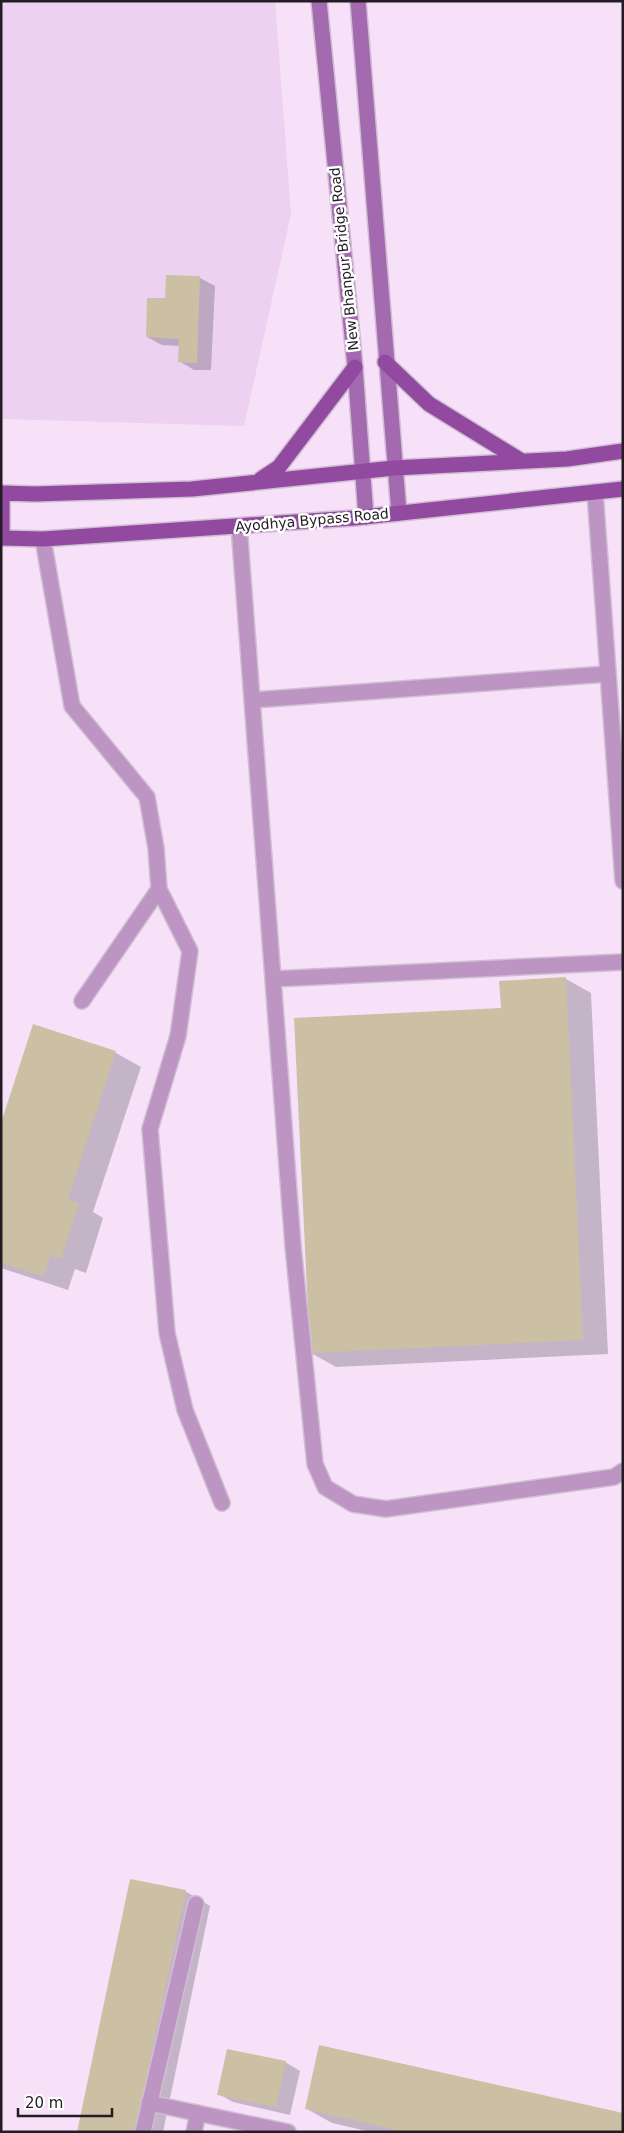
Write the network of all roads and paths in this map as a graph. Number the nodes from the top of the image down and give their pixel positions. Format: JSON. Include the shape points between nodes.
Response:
{"nodes":[{"id":1,"x":319,"y":1,"type":"edge"},
{"id":2,"x":358,"y":1,"type":"edge"},
{"id":3,"x":385,"y":362,"type":"junction"},
{"id":4,"x":355,"y":367,"type":"junction"},
{"id":5,"x":623,"y":451,"type":"edge"},
{"id":6,"x":520,"y":460,"type":"junction"},
{"id":7,"x":394,"y":468,"type":"junction"},
{"id":8,"x":363,"y":472,"type":"junction"},
{"id":9,"x":260,"y":480,"type":"junction"},
{"id":10,"x":623,"y":489,"type":"edge"},
{"id":11,"x":595,"y":492,"type":"junction"},
{"id":12,"x":2,"y":493,"type":"edge"},
{"id":13,"x":399,"y":513,"type":"junction"},
{"id":14,"x":366,"y":517,"type":"junction"},
{"id":15,"x":240,"y":526,"type":"junction"},
{"id":16,"x":2,"y":538,"type":"edge"},
{"id":17,"x":43,"y":539,"type":"junction"},
{"id":18,"x":607,"y":674,"type":"junction"},
{"id":19,"x":253,"y":700,"type":"junction"},
{"id":20,"x":623,"y":881,"type":"edge"},
{"id":21,"x":159,"y":888,"type":"junction"},
{"id":22,"x":623,"y":962,"type":"edge"},
{"id":23,"x":273,"y":979,"type":"junction"},
{"id":24,"x":82,"y":1001,"type":"dead end"},
{"id":25,"x":623,"y":1471,"type":"edge"},
{"id":26,"x":222,"y":1503,"type":"dead end"},
{"id":27,"x":196,"y":1904,"type":"dead end"},
{"id":28,"x":149,"y":2103,"type":"junction"},
{"id":29,"x":198,"y":2113,"type":"junction"},
{"id":30,"x":144,"y":2132,"type":"edge"},
{"id":31,"x":194,"y":2132,"type":"edge"},
{"id":32,"x":288,"y":2132,"type":"edge"}],
"edges":[{"from":1,"to":4,"type":"street","name":"New Bhanpur Bridge Road"},
{"from":2,"to":3,"type":"street"},
{"from":3,"to":6,"type":"main road","via":[[429,404]]},
{"from":3,"to":7,"type":"street"},
{"from":4,"to":8,"type":"street","name":"New Bhanpur Bridge Road"},
{"from":4,"to":9,"type":"main road","via":[[279,467]]},
{"from":5,"to":6,"type":"main road","via":[[567,459]]},
{"from":6,"to":7,"type":"main road"},
{"from":7,"to":8,"type":"main road"},
{"from":7,"to":13,"type":"street"},
{"from":8,"to":9,"type":"main road"},
{"from":8,"to":14,"type":"street","name":"New Bhanpur Bridge Road"},
{"from":9,"to":12,"type":"main road","via":[[192,489]]},
{"from":10,"to":11,"type":"main road","name":"Ayodhya Bypass Road"},
{"from":11,"to":13,"type":"main road","name":"Ayodhya Bypass Road"},
{"from":11,"to":18,"type":"street"},
{"from":12,"to":16,"type":"main road"},
{"from":13,"to":14,"type":"main road","name":"Ayodhya Bypass Road"},
{"from":14,"to":15,"type":"main road","name":"Ayodhya Bypass Road"},
{"from":15,"to":17,"type":"main road","name":"Ayodhya Bypass Road"},
{"from":15,"to":19,"type":"street"},
{"from":16,"to":17,"type":"main road","name":"Ayodhya Bypass Road"},
{"from":17,"to":21,"type":"street","via":[[72,706],[148,797]]},
{"from":18,"to":19,"type":"street"},
{"from":18,"to":20,"type":"street"},
{"from":19,"to":23,"type":"street"},
{"from":21,"to":24,"type":"street"},
{"from":21,"to":26,"type":"street","via":[[190,950],[178,1036],[150,1130],[167,1333],[185,1410]]},
{"from":22,"to":23,"type":"street"},
{"from":23,"to":25,"type":"street","via":[[315,1464],[325,1487],[353,1504],[386,1509],[614,1477]]},
{"from":27,"to":28,"type":"street"},
{"from":28,"to":29,"type":"street"},
{"from":28,"to":30,"type":"street"},
{"from":29,"to":31,"type":"street"},
{"from":29,"to":32,"type":"street"}]}
